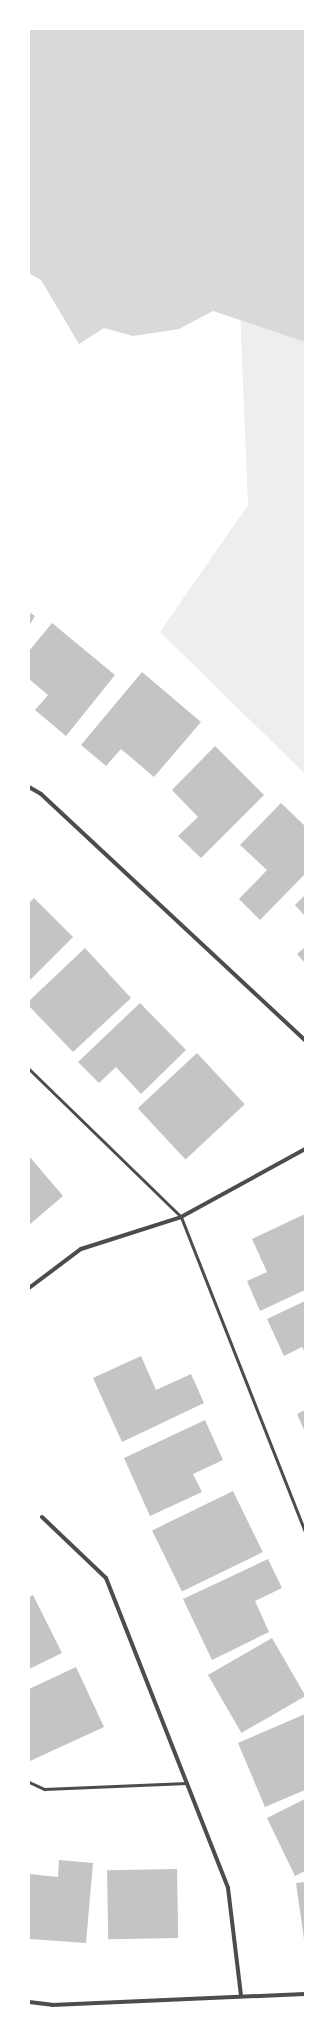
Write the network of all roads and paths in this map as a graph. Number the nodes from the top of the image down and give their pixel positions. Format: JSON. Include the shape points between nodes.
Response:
{"nodes":[{"id":1,"x":29,"y":787,"type":"edge"},
{"id":2,"x":305,"y":1040,"type":"edge"},
{"id":3,"x":29,"y":1069,"type":"edge"},
{"id":4,"x":305,"y":1149,"type":"edge"},
{"id":5,"x":181,"y":1217,"type":"junction"},
{"id":6,"x":29,"y":1288,"type":"edge"},
{"id":7,"x":42,"y":1517,"type":"dead end"},
{"id":8,"x":305,"y":1531,"type":"edge"},
{"id":9,"x":29,"y":1782,"type":"edge"},
{"id":10,"x":187,"y":1783,"type":"junction"},
{"id":11,"x":305,"y":1994,"type":"edge"},
{"id":12,"x":240,"y":1995,"type":"junction"},
{"id":13,"x":29,"y":2002,"type":"edge"}],
"edges":[{"from":1,"to":2,"type":"street","via":[[41,794]]},
{"from":3,"to":5,"type":"lane"},
{"from":4,"to":5,"type":"street"},
{"from":5,"to":6,"type":"street","via":[[81,1250]]},
{"from":5,"to":8,"type":"lane"},
{"from":7,"to":10,"type":"street","via":[[106,1578]]},
{"from":9,"to":10,"type":"lane","via":[[44,1789]]},
{"from":10,"to":12,"type":"street","via":[[228,1888]]},
{"from":11,"to":12,"type":"street"},
{"from":12,"to":13,"type":"street","via":[[52,2005]]}]}
